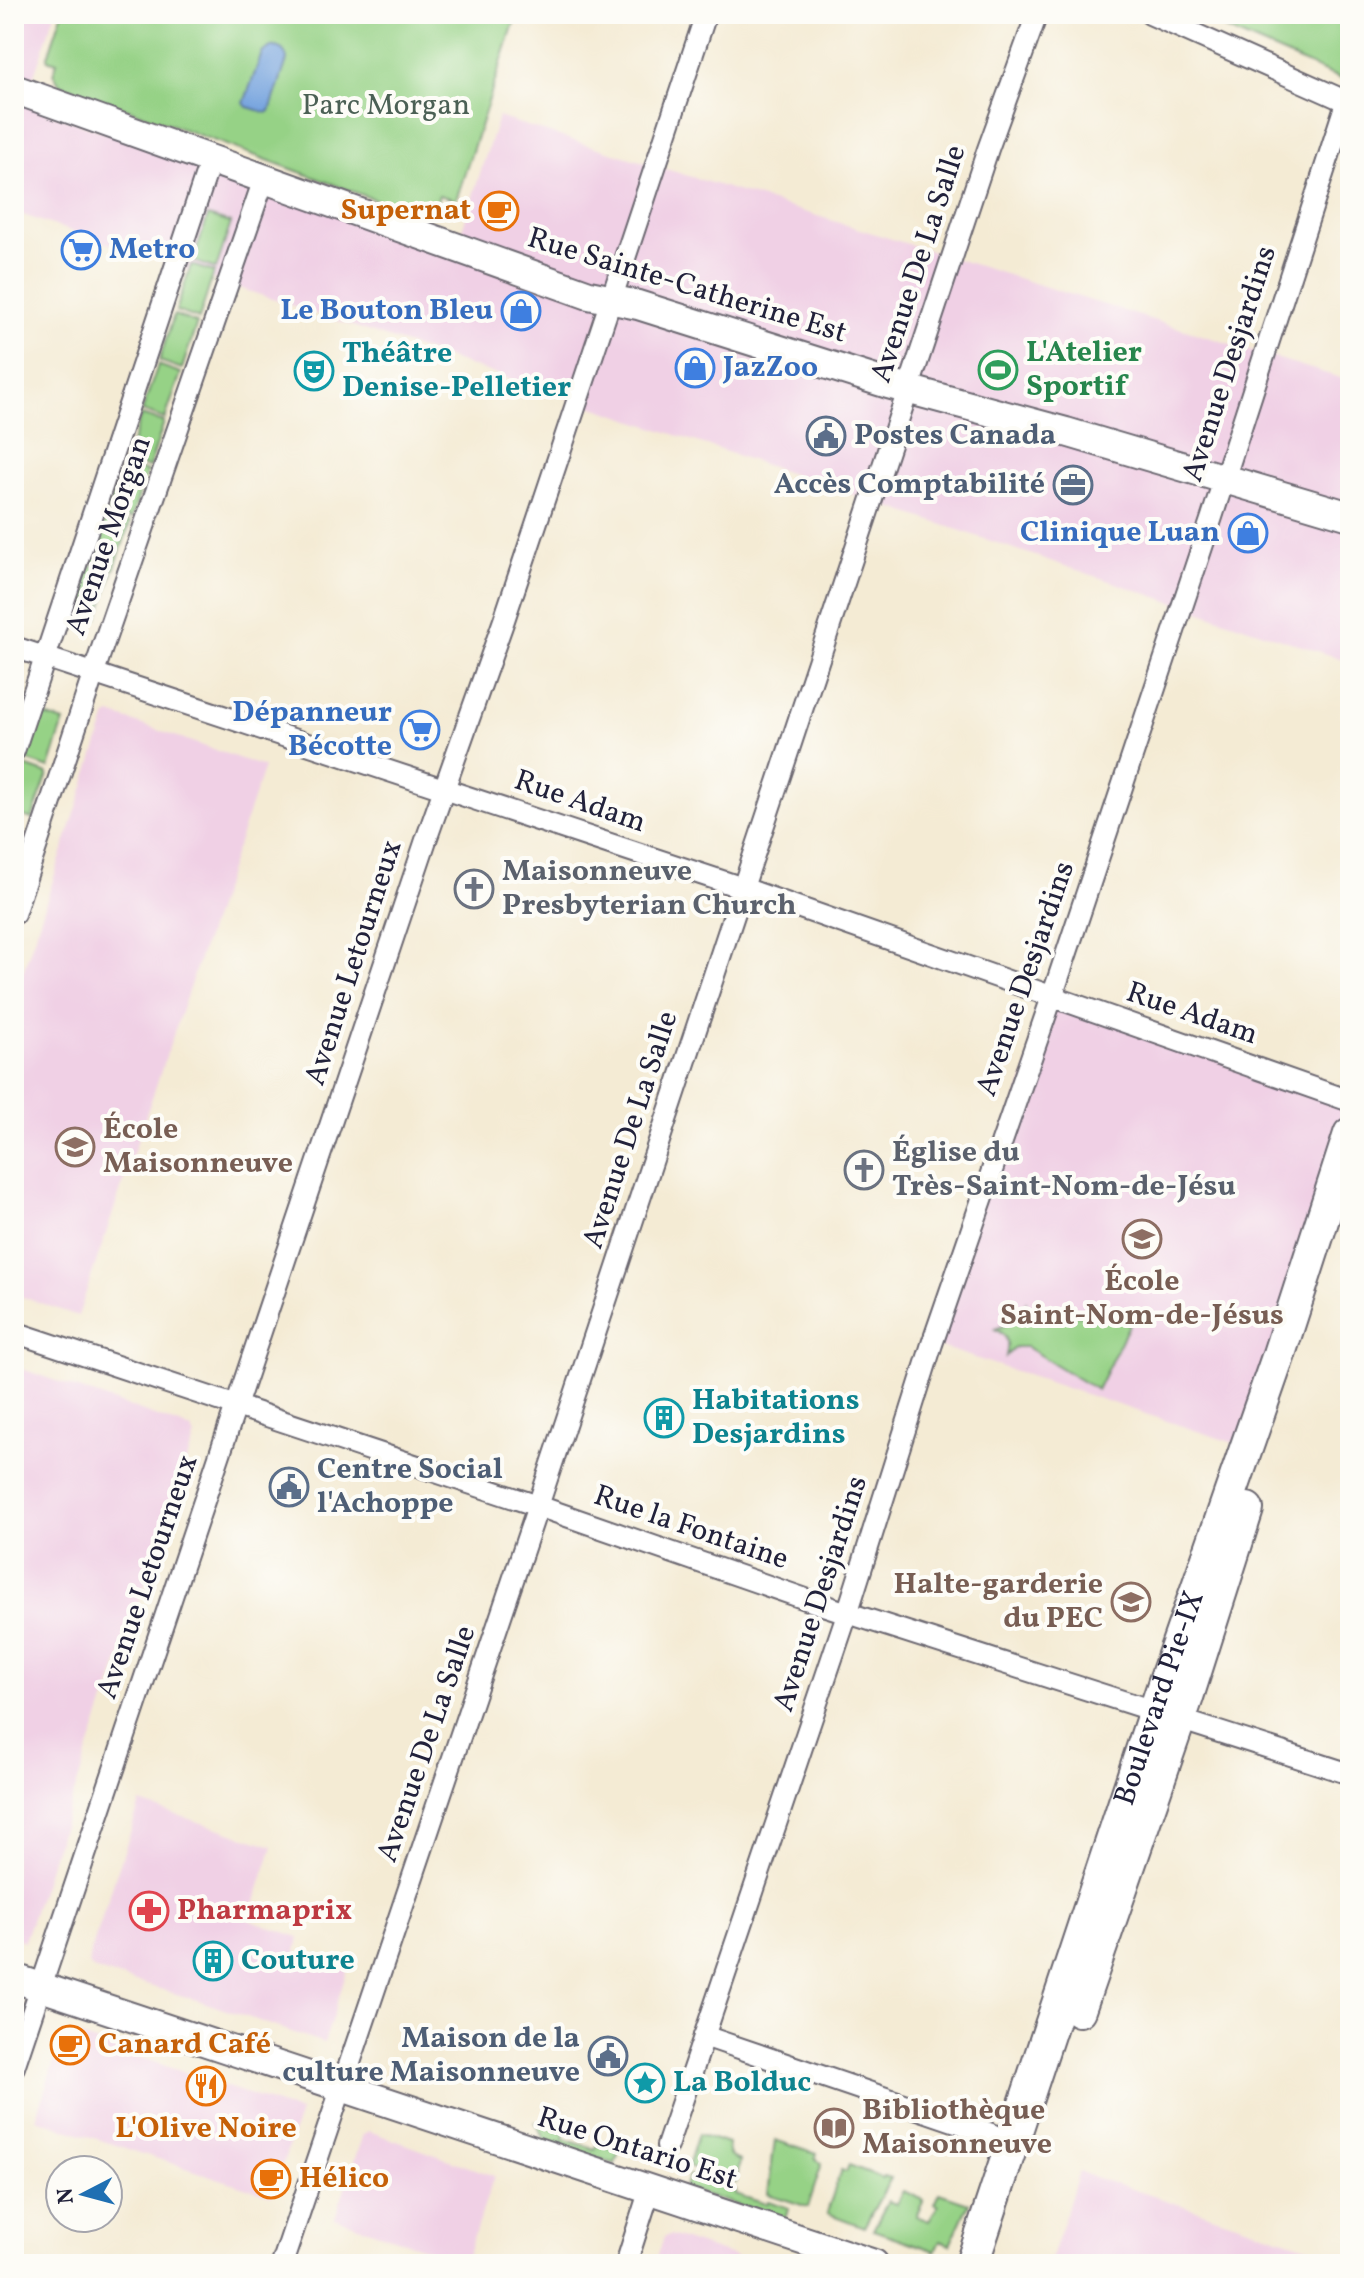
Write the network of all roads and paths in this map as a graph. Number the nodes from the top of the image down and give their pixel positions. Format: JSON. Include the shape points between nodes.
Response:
{"nodes":[{"id":1,"x":706,"y":14,"type":"edge"},
{"id":2,"x":1037,"y":14,"type":"edge"},
{"id":3,"x":1150,"y":14,"type":"edge"},
{"id":4,"x":14,"y":89,"type":"edge"},
{"id":5,"x":211,"y":159,"type":"junction"},
{"id":6,"x":264,"y":179,"type":"junction"},
{"id":7,"x":611,"y":299,"type":"junction"},
{"id":8,"x":909,"y":389,"type":"junction"},
{"id":9,"x":1225,"y":479,"type":"junction"},
{"id":10,"x":1350,"y":516,"type":"edge"},
{"id":11,"x":14,"y":647,"type":"edge"},
{"id":12,"x":45,"y":657,"type":"junction"},
{"id":13,"x":94,"y":673,"type":"junction"},
{"id":14,"x":14,"y":751,"type":"edge"},
{"id":15,"x":444,"y":788,"type":"junction"},
{"id":16,"x":743,"y":888,"type":"junction"},
{"id":17,"x":14,"y":914,"type":"edge"},
{"id":18,"x":1052,"y":997,"type":"junction"},
{"id":19,"x":1350,"y":1101,"type":"edge"},
{"id":20,"x":1350,"y":1134,"type":"edge"},
{"id":21,"x":1350,"y":1192,"type":"edge"},
{"id":22,"x":14,"y":1332,"type":"edge"},
{"id":23,"x":237,"y":1408,"type":"junction"},
{"id":24,"x":538,"y":1506,"type":"junction"},
{"id":25,"x":847,"y":1614,"type":"junction"},
{"id":26,"x":1167,"y":1717,"type":"junction"},
{"id":27,"x":1350,"y":1774,"type":"edge"},
{"id":28,"x":27,"y":1982,"type":"edge"},
{"id":29,"x":704,"y":2036,"type":"junction"},
{"id":30,"x":14,"y":2067,"type":"edge"},
{"id":31,"x":341,"y":2087,"type":"junction"},
{"id":32,"x":1012,"y":2141,"type":"junction"},
{"id":33,"x":667,"y":2146,"type":"dead end"},
{"id":34,"x":650,"y":2189,"type":"junction"},
{"id":35,"x":282,"y":2264,"type":"edge"},
{"id":36,"x":626,"y":2264,"type":"edge"},
{"id":37,"x":874,"y":2264,"type":"edge"},
{"id":38,"x":972,"y":2264,"type":"edge"},
{"id":39,"x":994,"y":2264,"type":"edge"}],
"edges":[{"from":1,"to":7,"type":"street","name":"Avenue Letourneux"},
{"from":2,"to":8,"type":"street","name":"Avenue De La Salle"},
{"from":3,"to":9,"type":"street","name":"Avenue Desjardins","via":[[1346,103]]},
{"from":4,"to":5,"type":"street","name":"Rue Sainte-Catherine Est"},
{"from":5,"to":6,"type":"street","name":"Rue Sainte-Catherine Est"},
{"from":5,"to":12,"type":"street","name":"Avenue Morgan"},
{"from":6,"to":7,"type":"street","name":"Rue Sainte-Catherine Est"},
{"from":6,"to":13,"type":"street","name":"Avenue Morgan"},
{"from":7,"to":8,"type":"street","name":"Rue Sainte-Catherine Est"},
{"from":7,"to":15,"type":"street","name":"Avenue Letourneux"},
{"from":8,"to":9,"type":"street","name":"Rue Sainte-Catherine Est"},
{"from":8,"to":16,"type":"street","name":"Avenue De La Salle"},
{"from":9,"to":10,"type":"street","name":"Rue Sainte-Catherine Est"},
{"from":9,"to":18,"type":"street","name":"Avenue Desjardins"},
{"from":11,"to":12,"type":"street","name":"Rue Adam"},
{"from":12,"to":13,"type":"street","name":"Rue Adam"},
{"from":12,"to":14,"type":"street","name":"Avenue Morgan"},
{"from":13,"to":15,"type":"street","name":"Rue Adam"},
{"from":13,"to":17,"type":"street","name":"Avenue Morgan"},
{"from":15,"to":16,"type":"street","name":"Rue Adam"},
{"from":15,"to":23,"type":"street","name":"Avenue Letourneux"},
{"from":16,"to":18,"type":"street","name":"Rue Adam"},
{"from":16,"to":24,"type":"street","name":"Avenue De La Salle"},
{"from":18,"to":19,"type":"street","name":"Rue Adam"},
{"from":18,"to":25,"type":"street","name":"Avenue Desjardins","via":[[932,1344]]},
{"from":20,"to":26,"type":"main road","name":"Boulevard Pie-IX"},
{"from":21,"to":26,"type":"main road","name":"Boulevard Pie-IX"},
{"from":22,"to":23,"type":"street","name":"Rue la Fontaine"},
{"from":23,"to":24,"type":"street","name":"Rue la Fontaine"},
{"from":23,"to":28,"type":"street","name":"Avenue Letourneux"},
{"from":24,"to":25,"type":"street","name":"Rue la Fontaine"},
{"from":24,"to":31,"type":"street","name":"Avenue De La Salle"},
{"from":25,"to":26,"type":"street","name":"Rue la Fontaine"},
{"from":25,"to":29,"type":"street","name":"Avenue Desjardins"},
{"from":26,"to":27,"type":"street","name":"Rue la Fontaine"},
{"from":26,"to":32,"type":"main road","name":"Boulevard Pie-IX"},
{"from":26,"to":39,"type":"main road","name":"Boulevard Pie-IX"},
{"from":28,"to":30,"type":"street","name":"Avenue Letourneux"},
{"from":28,"to":31,"type":"street","name":"Rue Ontario Est"},
{"from":29,"to":32,"type":"street"},
{"from":29,"to":33,"type":"street","name":"Avenue Desjardins"},
{"from":31,"to":34,"type":"street","name":"Rue Ontario Est"},
{"from":31,"to":35,"type":"street","name":"Avenue De La Salle"},
{"from":32,"to":38,"type":"main road","name":"Boulevard Pie-IX"},
{"from":34,"to":36,"type":"street"},
{"from":34,"to":37,"type":"street","name":"Rue Ontario Est"}]}
